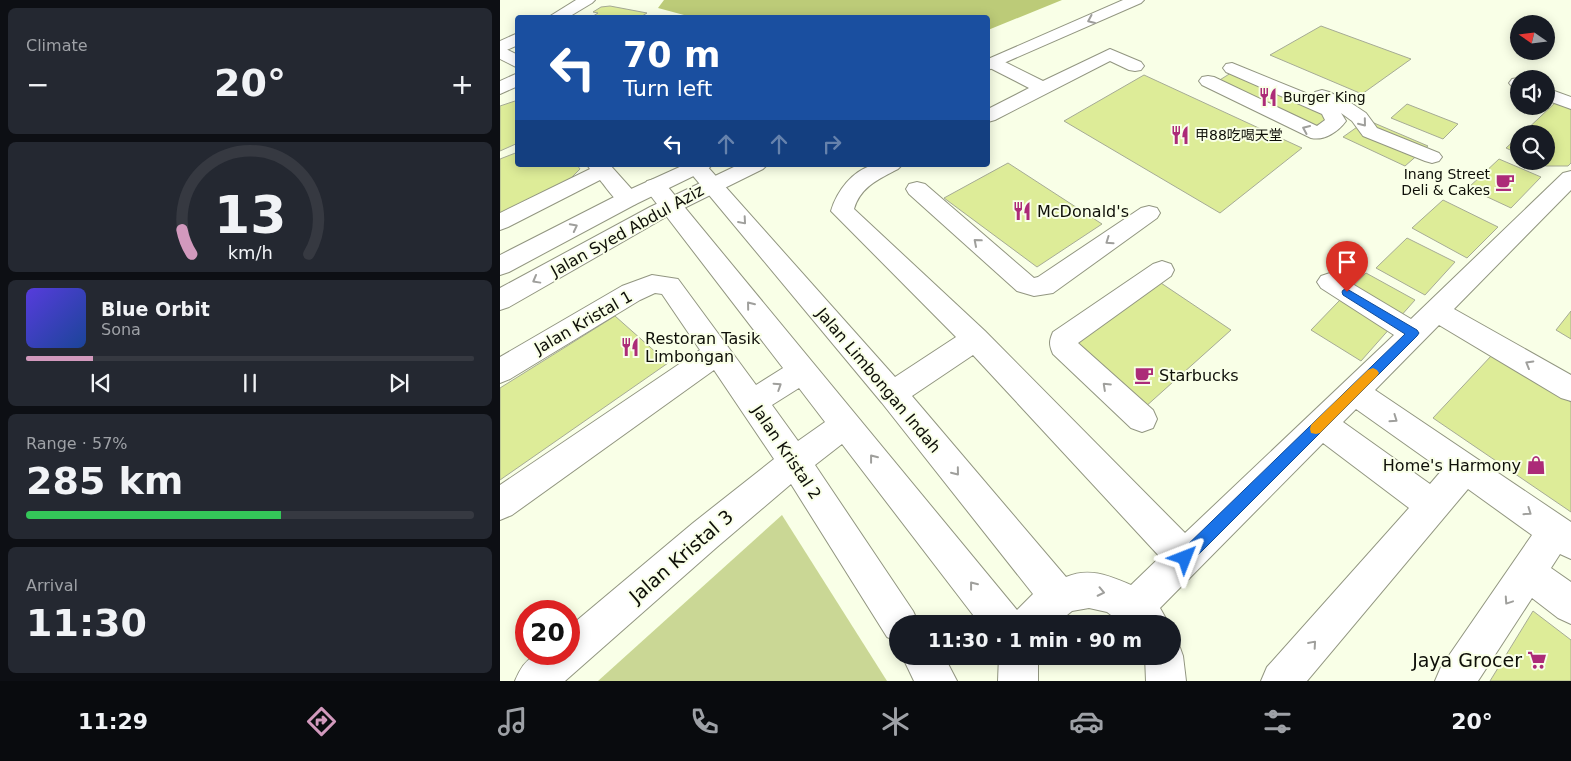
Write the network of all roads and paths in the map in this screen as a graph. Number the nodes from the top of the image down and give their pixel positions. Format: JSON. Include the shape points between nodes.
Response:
{"nodes":[{"id":1,"x":584,"y":0,"type":"edge"},
{"id":2,"x":1136,"y":0,"type":"edge"},
{"id":3,"x":560,"y":15,"type":"edge"},
{"id":4,"x":515,"y":40,"type":"edge"},
{"id":5,"x":500,"y":48,"type":"edge"},
{"id":6,"x":500,"y":52,"type":"edge"},
{"id":7,"x":515,"y":61,"type":"edge"},
{"id":8,"x":990,"y":64,"type":"edge"},
{"id":9,"x":1135,"y":66,"type":"dead end"},
{"id":10,"x":515,"y":80,"type":"edge"},
{"id":11,"x":1208,"y":81,"type":"dead end"},
{"id":12,"x":500,"y":88,"type":"edge"},
{"id":13,"x":1043,"y":88,"type":"junction"},
{"id":14,"x":1555,"y":97,"type":"edge"},
{"id":15,"x":1571,"y":103,"type":"edge"},
{"id":16,"x":990,"y":115,"type":"edge"},
{"id":17,"x":1432,"y":157,"type":"dead end"},
{"id":18,"x":741,"y":167,"type":"edge"},
{"id":19,"x":887,"y":167,"type":"edge"},
{"id":20,"x":600,"y":168,"type":"edge"},
{"id":21,"x":702,"y":172,"type":"edge"},
{"id":22,"x":917,"y":189,"type":"dead end"},
{"id":23,"x":1564,"y":193,"type":"edge"},
{"id":24,"x":662,"y":196,"type":"junction"},
{"id":25,"x":628,"y":199,"type":"junction"},
{"id":26,"x":1149,"y":213,"type":"dead end"},
{"id":27,"x":500,"y":222,"type":"edge"},
{"id":28,"x":500,"y":266,"type":"edge"},
{"id":29,"x":1162,"y":270,"type":"dead end"},
{"id":30,"x":1330,"y":282,"type":"dead end"},
{"id":31,"x":669,"y":285,"type":"joint"},
{"id":32,"x":500,"y":300,"type":"edge"},
{"id":33,"x":1436,"y":310,"type":"junction"},
{"id":34,"x":1413,"y":333,"type":"junction"},
{"id":35,"x":975,"y":339,"type":"junction"},
{"id":36,"x":718,"y":352,"type":"junction"},
{"id":37,"x":803,"y":370,"type":"junction"},
{"id":38,"x":500,"y":371,"type":"edge"},
{"id":39,"x":1571,"y":388,"type":"edge"},
{"id":40,"x":1354,"y":391,"type":"junction"},
{"id":41,"x":892,"y":394,"type":"junction"},
{"id":42,"x":753,"y":402,"type":"junction"},
{"id":43,"x":1142,"y":419,"type":"dead end"},
{"id":44,"x":846,"y":424,"type":"junction"},
{"id":45,"x":1321,"y":424,"type":"junction"},
{"id":46,"x":794,"y":461,"type":"junction"},
{"id":47,"x":1465,"y":468,"type":"junction"},
{"id":48,"x":500,"y":504,"type":"edge"},
{"id":49,"x":1433,"y":506,"type":"junction"},
{"id":50,"x":1563,"y":537,"type":"edge"},
{"id":51,"x":1185,"y":558,"type":"junction"},
{"id":52,"x":1527,"y":572,"type":"junction"},
{"id":53,"x":1059,"y":597,"type":"junction"},
{"id":54,"x":1571,"y":605,"type":"edge"},
{"id":55,"x":894,"y":615,"type":"edge"},
{"id":56,"x":997,"y":615,"type":"edge"},
{"id":57,"x":1037,"y":615,"type":"edge"},
{"id":58,"x":1141,"y":615,"type":"edge"},
{"id":59,"x":1143,"y":615,"type":"edge"},
{"id":60,"x":580,"y":643,"type":"edge"},
{"id":61,"x":554,"y":665,"type":"edge"},
{"id":62,"x":927,"y":665,"type":"edge"},
{"id":63,"x":1018,"y":665,"type":"edge"},
{"id":64,"x":1166,"y":665,"type":"edge"},
{"id":65,"x":535,"y":681,"type":"edge"},
{"id":66,"x":937,"y":681,"type":"edge"},
{"id":67,"x":1018,"y":681,"type":"edge"},
{"id":68,"x":1166,"y":681,"type":"edge"},
{"id":69,"x":1281,"y":681,"type":"edge"},
{"id":70,"x":1455,"y":681,"type":"edge"}],
"edges":[{"from":1,"to":3,"type":"street"},
{"from":2,"to":8,"type":"street","one_way":true},
{"from":4,"to":5,"type":"street"},
{"from":6,"to":7,"type":"street"},
{"from":8,"to":13,"type":"street"},
{"from":9,"to":13,"type":"street","via":[[1110,54]]},
{"from":10,"to":12,"type":"street"},
{"from":11,"to":17,"type":"street","via":[[1318,134],[1336,121],[1329,110],[1237,64],[1341,105],[1359,117],[1370,132]]},
{"from":13,"to":16,"type":"street"},
{"from":14,"to":15,"type":"street"},
{"from":18,"to":21,"type":"street","name":"Jalan Syed Abdul Aziz"},
{"from":19,"to":35,"type":"street","via":[[852,189],[842,210]]},
{"from":20,"to":25,"type":"street"},
{"from":20,"to":27,"type":"street"},
{"from":21,"to":24,"type":"street","name":"Jalan Syed Abdul Aziz"},
{"from":21,"to":41,"type":"street","name":"Jalan Limbongan Indah","one_way":true},
{"from":26,"to":22,"type":"street","one_way":true,"via":[[1044,286],[1034,287],[1026,285]]},
{"from":23,"to":33,"type":"street"},
{"from":24,"to":25,"type":"street","name":"Jalan Syed Abdul Aziz"},
{"from":24,"to":32,"type":"street","name":"Jalan Syed Abdul Aziz","one_way":true},
{"from":37,"to":24,"type":"street","one_way":true},
{"from":28,"to":25,"type":"street","name":"Jalan Syed Abdul Aziz","one_way":true},
{"from":43,"to":29,"type":"street","one_way":true,"via":[[1062,343]]},
{"from":30,"to":34,"type":"street"},
{"from":31,"to":36,"type":"street","name":"Jalan Kristal 2"},
{"from":31,"to":38,"type":"street","name":"Jalan Kristal 1","via":[[652,284],[631,293]]},
{"from":33,"to":34,"type":"street"},
{"from":39,"to":33,"type":"street","one_way":true},
{"from":34,"to":40,"type":"street"},
{"from":35,"to":41,"type":"street"},
{"from":35,"to":51,"type":"street"},
{"from":36,"to":42,"type":"street","name":"Jalan Kristal 2"},
{"from":36,"to":48,"type":"street"},
{"from":42,"to":37,"type":"street","one_way":true},
{"from":37,"to":44,"type":"street"},
{"from":40,"to":45,"type":"street"},
{"from":40,"to":47,"type":"street","one_way":true},
{"from":41,"to":53,"type":"street","name":"Jalan Limbongan Indah","one_way":true},
{"from":42,"to":46,"type":"street","name":"Jalan Kristal 2"},
{"from":44,"to":46,"type":"street","name":"Jalan Kristal 3"},
{"from":56,"to":44,"type":"street","one_way":true},
{"from":45,"to":49,"type":"street"},
{"from":45,"to":51,"type":"street"},
{"from":46,"to":55,"type":"street","name":"Jalan Kristal 2"},
{"from":46,"to":60,"type":"street","name":"Jalan Kristal 3"},
{"from":47,"to":49,"type":"street"},
{"from":47,"to":50,"type":"street","one_way":true},
{"from":69,"to":49,"type":"street","one_way":true},
{"from":50,"to":52,"type":"street"},
{"from":51,"to":59,"type":"street"},
{"from":52,"to":54,"type":"street"},
{"from":52,"to":70,"type":"street","one_way":true},
{"from":53,"to":57,"type":"street"},
{"from":53,"to":58,"type":"street","one_way":true,"via":[[1097,590],[1117,596]]},
{"from":61,"to":65,"type":"street","name":"Jalan Kristal 3"},
{"from":62,"to":66,"type":"street"},
{"from":63,"to":67,"type":"street"},
{"from":64,"to":68,"type":"street"}]}
